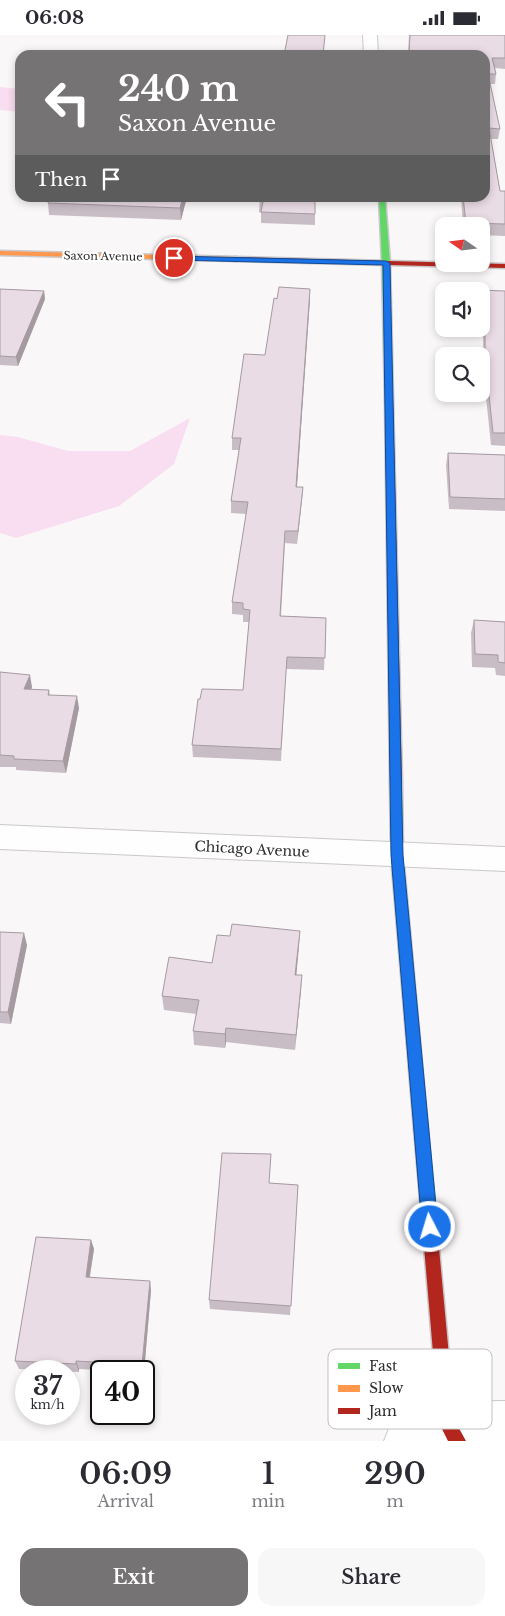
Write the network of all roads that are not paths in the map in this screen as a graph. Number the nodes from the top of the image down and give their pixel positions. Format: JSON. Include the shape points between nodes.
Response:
{"nodes":[{"id":1,"x":370,"y":35,"type":"edge"},
{"id":2,"x":372,"y":50,"type":"edge"},
{"id":3,"x":382,"y":202,"type":"edge"},
{"id":4,"x":0,"y":253,"type":"edge"},
{"id":5,"x":386,"y":263,"type":"junction"},
{"id":6,"x":505,"y":266,"type":"edge"},
{"id":7,"x":0,"y":837,"type":"edge"},
{"id":8,"x":397,"y":855,"type":"junction"},
{"id":9,"x":505,"y":859,"type":"edge"},
{"id":10,"x":444,"y":1349,"type":"edge"},
{"id":11,"x":505,"y":1422,"type":"edge"},
{"id":12,"x":492,"y":1424,"type":"edge"},
{"id":13,"x":468,"y":1429,"type":"edge"},
{"id":14,"x":452,"y":1432,"type":"edge"},
{"id":15,"x":405,"y":1441,"type":"edge"}],
"edges":[{"from":1,"to":2,"type":"street"},
{"from":3,"to":5,"type":"street"},
{"from":4,"to":5,"type":"street","name":"Saxon Avenue"},
{"from":5,"to":6,"type":"street","name":"Saxon Avenue"},
{"from":5,"to":8,"type":"street"},
{"from":7,"to":8,"type":"street","name":"Chicago Avenue"},
{"from":8,"to":9,"type":"street","name":"Chicago Avenue"},
{"from":8,"to":10,"type":"street"},
{"from":11,"to":12,"type":"street"},
{"from":13,"to":14,"type":"street"},
{"from":14,"to":15,"type":"street"}]}
